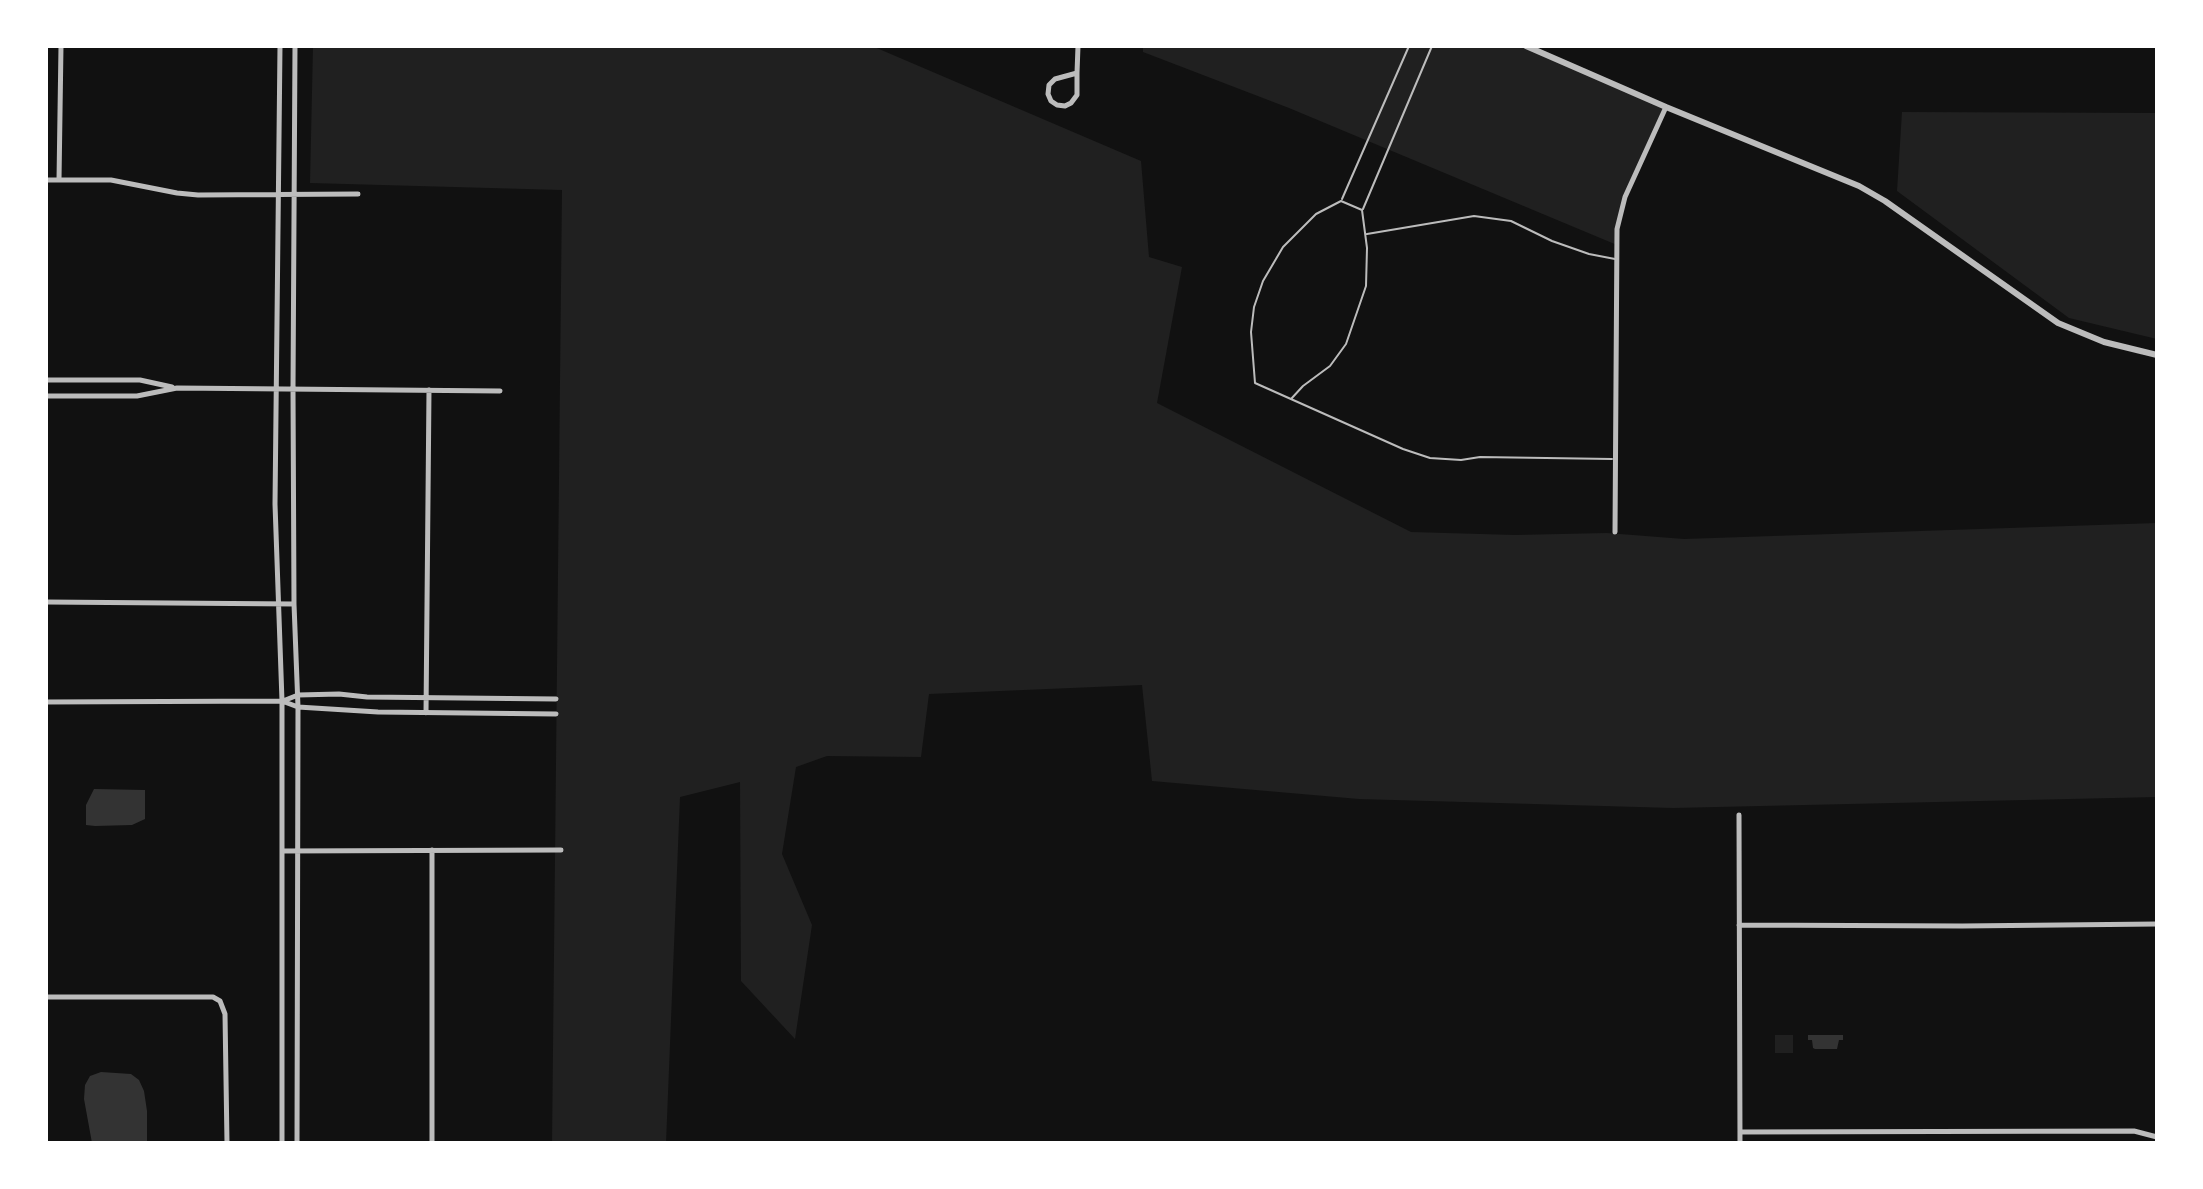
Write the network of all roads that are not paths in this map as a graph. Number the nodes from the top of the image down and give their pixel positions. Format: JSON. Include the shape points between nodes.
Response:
{"nodes":[{"id":1,"x":61,"y":46,"type":"edge"},
{"id":2,"x":280,"y":46,"type":"edge"},
{"id":3,"x":295,"y":46,"type":"edge"},
{"id":4,"x":1078,"y":46,"type":"edge"},
{"id":5,"x":1409,"y":46,"type":"edge"},
{"id":6,"x":1432,"y":46,"type":"edge"},
{"id":7,"x":1526,"y":46,"type":"edge"},
{"id":8,"x":1077,"y":73,"type":"junction"},
{"id":9,"x":1666,"y":107,"type":"junction"},
{"id":10,"x":46,"y":180,"type":"edge"},
{"id":11,"x":59,"y":180,"type":"junction"},
{"id":12,"x":358,"y":194,"type":"dead end"},
{"id":13,"x":294,"y":195,"type":"junction"},
{"id":14,"x":279,"y":196,"type":"junction"},
{"id":15,"x":1341,"y":201,"type":"junction"},
{"id":16,"x":1362,"y":210,"type":"junction"},
{"id":17,"x":1365,"y":235,"type":"junction"},
{"id":18,"x":1616,"y":259,"type":"junction"},
{"id":19,"x":2157,"y":355,"type":"edge"},
{"id":20,"x":46,"y":380,"type":"edge"},
{"id":21,"x":177,"y":388,"type":"junction"},
{"id":22,"x":277,"y":389,"type":"junction"},
{"id":23,"x":293,"y":389,"type":"junction"},
{"id":24,"x":429,"y":390,"type":"junction"},
{"id":25,"x":500,"y":391,"type":"dead end"},
{"id":26,"x":46,"y":396,"type":"edge"},
{"id":27,"x":1291,"y":399,"type":"junction"},
{"id":28,"x":1616,"y":459,"type":"junction"},
{"id":29,"x":1615,"y":532,"type":"dead end"},
{"id":30,"x":46,"y":602,"type":"edge"},
{"id":31,"x":279,"y":604,"type":"junction"},
{"id":32,"x":294,"y":604,"type":"junction"},
{"id":33,"x":298,"y":695,"type":"junction"},
{"id":34,"x":427,"y":697,"type":"junction"},
{"id":35,"x":556,"y":699,"type":"dead end"},
{"id":36,"x":282,"y":701,"type":"junction"},
{"id":37,"x":46,"y":702,"type":"edge"},
{"id":38,"x":298,"y":707,"type":"junction"},
{"id":39,"x":426,"y":713,"type":"junction"},
{"id":40,"x":556,"y":714,"type":"dead end"},
{"id":41,"x":1739,"y":815,"type":"dead end"},
{"id":42,"x":432,"y":850,"type":"junction"},
{"id":43,"x":561,"y":850,"type":"dead end"},
{"id":44,"x":282,"y":851,"type":"junction"},
{"id":45,"x":297,"y":851,"type":"junction"},
{"id":46,"x":2157,"y":924,"type":"edge"},
{"id":47,"x":1739,"y":925,"type":"junction"},
{"id":48,"x":46,"y":997,"type":"edge"},
{"id":49,"x":1740,"y":1132,"type":"junction"},
{"id":50,"x":2157,"y":1137,"type":"edge"},
{"id":51,"x":227,"y":1143,"type":"edge"},
{"id":52,"x":282,"y":1143,"type":"edge"},
{"id":53,"x":297,"y":1143,"type":"edge"},
{"id":54,"x":432,"y":1143,"type":"edge"},
{"id":55,"x":1740,"y":1143,"type":"edge"}],
"edges":[{"from":1,"to":11,"type":"street"},
{"from":2,"to":14,"type":"street"},
{"from":3,"to":13,"type":"street"},
{"from":4,"to":8,"type":"street"},
{"from":5,"to":15,"type":"lane"},
{"from":6,"to":16,"type":"lane"},
{"from":7,"to":9,"type":"street"},
{"from":8,"to":8,"type":"street","via":[[1077,95],[1071,103],[1051,101],[1049,85]]},
{"from":9,"to":18,"type":"street","via":[[1625,197]]},
{"from":9,"to":19,"type":"street","via":[[1859,186],[2058,323]]},
{"from":10,"to":11,"type":"street"},
{"from":11,"to":14,"type":"street","via":[[111,180],[198,195]]},
{"from":12,"to":13,"type":"street"},
{"from":13,"to":14,"type":"street"},
{"from":13,"to":23,"type":"street"},
{"from":14,"to":22,"type":"street"},
{"from":15,"to":16,"type":"lane"},
{"from":15,"to":27,"type":"lane","via":[[1316,214],[1283,247],[1254,307],[1255,383]]},
{"from":16,"to":17,"type":"lane"},
{"from":17,"to":18,"type":"lane","via":[[1474,216],[1511,221],[1552,241]]},
{"from":17,"to":27,"type":"lane","via":[[1366,286],[1346,344],[1330,366]]},
{"from":18,"to":28,"type":"street"},
{"from":20,"to":21,"type":"street","via":[[140,380]]},
{"from":21,"to":22,"type":"street"},
{"from":21,"to":26,"type":"street","via":[[137,396]]},
{"from":22,"to":23,"type":"street"},
{"from":22,"to":31,"type":"street"},
{"from":23,"to":24,"type":"street"},
{"from":23,"to":32,"type":"street"},
{"from":24,"to":25,"type":"street"},
{"from":24,"to":34,"type":"street"},
{"from":27,"to":28,"type":"lane","via":[[1430,458]]},
{"from":28,"to":29,"type":"street"},
{"from":30,"to":31,"type":"street"},
{"from":31,"to":32,"type":"street"},
{"from":31,"to":36,"type":"street"},
{"from":32,"to":33,"type":"street"},
{"from":33,"to":34,"type":"street"},
{"from":33,"to":36,"type":"street"},
{"from":33,"to":38,"type":"street"},
{"from":34,"to":35,"type":"street"},
{"from":34,"to":39,"type":"street"},
{"from":36,"to":37,"type":"street"},
{"from":36,"to":38,"type":"street"},
{"from":36,"to":44,"type":"street"},
{"from":38,"to":39,"type":"street"},
{"from":38,"to":45,"type":"street"},
{"from":39,"to":40,"type":"street"},
{"from":41,"to":47,"type":"street"},
{"from":42,"to":43,"type":"street"},
{"from":42,"to":45,"type":"street"},
{"from":42,"to":54,"type":"street"},
{"from":44,"to":45,"type":"street"},
{"from":44,"to":52,"type":"street"},
{"from":45,"to":53,"type":"street"},
{"from":46,"to":47,"type":"street"},
{"from":47,"to":49,"type":"street"},
{"from":48,"to":51,"type":"street","via":[[220,1001],[225,1014]]},
{"from":49,"to":50,"type":"street","via":[[2134,1131]]},
{"from":49,"to":55,"type":"street"}]}
